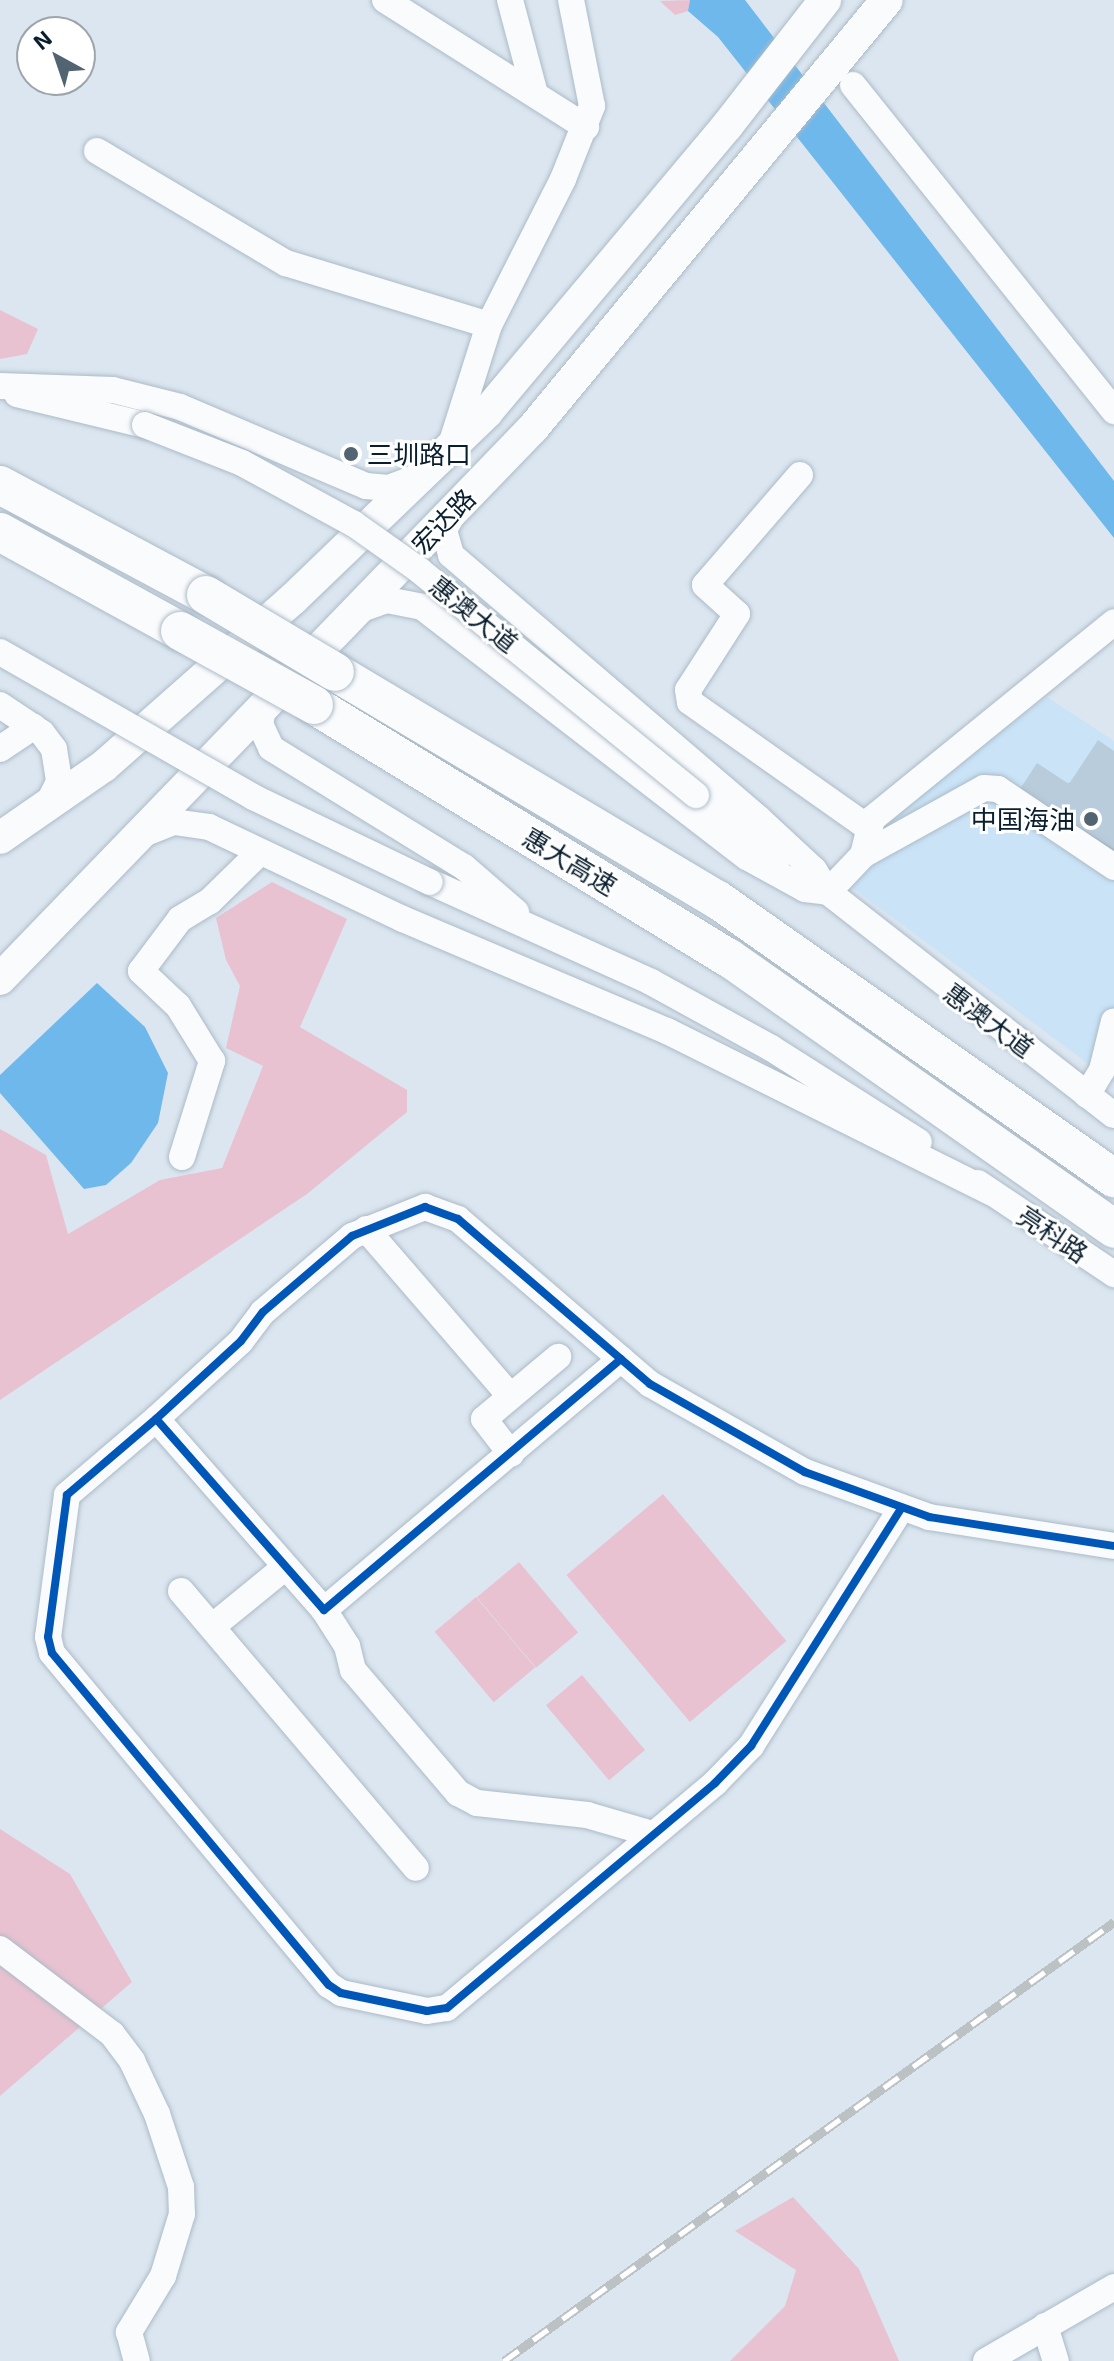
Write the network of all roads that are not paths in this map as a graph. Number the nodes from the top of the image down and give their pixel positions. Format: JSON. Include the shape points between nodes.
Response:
{"nodes":[{"id":1,"x":385,"y":0,"type":"edge"},
{"id":2,"x":510,"y":0,"type":"edge"},
{"id":3,"x":571,"y":0,"type":"edge"},
{"id":4,"x":825,"y":0,"type":"edge"},
{"id":5,"x":887,"y":0,"type":"edge"},
{"id":6,"x":842,"y":77,"type":"junction"},
{"id":7,"x":535,"y":94,"type":"junction"},
{"id":8,"x":586,"y":127,"type":"junction"},
{"id":9,"x":97,"y":151,"type":"dead end"},
{"id":10,"x":489,"y":325,"type":"junction"},
{"id":11,"x":0,"y":387,"type":"edge"},
{"id":12,"x":1114,"y":411,"type":"edge"},
{"id":13,"x":450,"y":448,"type":"junction"},
{"id":14,"x":421,"y":475,"type":"junction"},
{"id":15,"x":800,"y":475,"type":"dead end"},
{"id":16,"x":0,"y":485,"type":"edge"},
{"id":17,"x":456,"y":508,"type":"junction"},
{"id":18,"x":0,"y":532,"type":"edge"},
{"id":19,"x":355,"y":612,"type":"junction"},
{"id":20,"x":1114,"y":622,"type":"edge"},
{"id":21,"x":0,"y":652,"type":"edge"},
{"id":22,"x":0,"y":705,"type":"edge"},
{"id":23,"x":264,"y":706,"type":"junction"},
{"id":24,"x":33,"y":727,"type":"junction"},
{"id":25,"x":0,"y":749,"type":"edge"},
{"id":26,"x":33,"y":819,"type":"junction"},
{"id":27,"x":867,"y":827,"type":"junction"},
{"id":28,"x":0,"y":838,"type":"edge"},
{"id":29,"x":129,"y":845,"type":"junction"},
{"id":30,"x":259,"y":853,"type":"junction"},
{"id":31,"x":863,"y":855,"type":"junction"},
{"id":32,"x":1114,"y":867,"type":"edge"},
{"id":33,"x":828,"y":892,"type":"junction"},
{"id":34,"x":537,"y":930,"type":"junction"},
{"id":35,"x":0,"y":979,"type":"edge"},
{"id":36,"x":1114,"y":1021,"type":"edge"},
{"id":37,"x":1087,"y":1095,"type":"junction"},
{"id":38,"x":1114,"y":1115,"type":"edge"},
{"id":39,"x":182,"y":1157,"type":"dead end"},
{"id":40,"x":1114,"y":1178,"type":"edge"},
{"id":41,"x":992,"y":1193,"type":"junction"},
{"id":42,"x":366,"y":1229,"type":"junction"},
{"id":43,"x":1114,"y":1229,"type":"edge"},
{"id":44,"x":1114,"y":1274,"type":"edge"},
{"id":45,"x":558,"y":1357,"type":"dead end"},
{"id":46,"x":621,"y":1359,"type":"junction"},
{"id":47,"x":510,"y":1396,"type":"junction"},
{"id":48,"x":156,"y":1419,"type":"junction"},
{"id":49,"x":511,"y":1454,"type":"junction"},
{"id":50,"x":901,"y":1509,"type":"junction"},
{"id":51,"x":1114,"y":1546,"type":"edge"},
{"id":52,"x":284,"y":1568,"type":"junction"},
{"id":53,"x":181,"y":1591,"type":"dead end"},
{"id":54,"x":324,"y":1610,"type":"junction"},
{"id":55,"x":213,"y":1626,"type":"junction"},
{"id":56,"x":652,"y":1834,"type":"junction"},
{"id":57,"x":416,"y":1868,"type":"dead end"},
{"id":58,"x":0,"y":1949,"type":"edge"},
{"id":59,"x":1114,"y":2287,"type":"edge"},
{"id":60,"x":1045,"y":2326,"type":"junction"},
{"id":61,"x":137,"y":2361,"type":"edge"},
{"id":62,"x":986,"y":2361,"type":"edge"},
{"id":63,"x":1056,"y":2361,"type":"edge"}],
"edges":[{"from":1,"to":7,"type":"street"},
{"from":2,"to":7,"type":"street"},
{"from":3,"to":8,"type":"street","via":[[592,106]]},
{"from":4,"to":13,"type":"main road","name":"宏达路","via":[[727,126],[487,412]]},
{"from":5,"to":6,"type":"main road","name":"宏达路"},
{"from":6,"to":12,"type":"street"},
{"from":6,"to":17,"type":"main road","name":"宏达路","via":[[759,160],[533,428]]},
{"from":7,"to":8,"type":"street"},
{"from":8,"to":10,"type":"street"},
{"from":9,"to":10,"type":"street","via":[[286,263]]},
{"from":10,"to":13,"type":"street"},
{"from":11,"to":14,"type":"street","via":[[113,390],[180,407],[366,486],[401,486]]},
{"from":11,"to":33,"type":"street","name":"惠澳大道","bridge":true,"via":[[145,425],[242,463],[354,524],[430,579],[696,795]]},
{"from":13,"to":14,"type":"main road","name":"宏达路"},
{"from":14,"to":26,"type":"main road","name":"宏达路","via":[[293,599],[104,766]]},
{"from":15,"to":27,"type":"street","via":[[705,585],[737,614],[688,690],[690,702]]},
{"from":16,"to":40,"type":"highway","name":"惠大高速","bridge":true,"via":[[206,595],[718,900]]},
{"from":17,"to":19,"type":"main road","name":"宏达路"},
{"from":17,"to":33,"type":"street","via":[[444,530],[451,555],[759,819],[814,870]]},
{"from":18,"to":43,"type":"highway","name":"惠大高速","bridge":true,"via":[[314,705],[729,958]]},
{"from":19,"to":23,"type":"main road","name":"宏达路"},
{"from":19,"to":33,"type":"street","via":[[387,600],[422,607],[747,857],[805,889]]},
{"from":20,"to":27,"type":"street"},
{"from":21,"to":34,"type":"street","bridge":true,"via":[[253,797]]},
{"from":22,"to":24,"type":"street"},
{"from":23,"to":29,"type":"main road","name":"宏达路"},
{"from":23,"to":34,"type":"street","via":[[260,724],[271,748],[464,867]]},
{"from":24,"to":25,"type":"street"},
{"from":24,"to":26,"type":"street","via":[[54,749],[60,770],[56,793]]},
{"from":26,"to":28,"type":"main road","name":"宏达路"},
{"from":27,"to":31,"type":"street"},
{"from":29,"to":30,"type":"street","via":[[150,830],[186,822],[209,827]]},
{"from":29,"to":35,"type":"main road","name":"宏达路"},
{"from":30,"to":39,"type":"street","via":[[210,901],[180,919],[141,971],[178,1006],[212,1061]]},
{"from":30,"to":41,"type":"street","via":[[667,1031]]},
{"from":31,"to":32,"type":"street","via":[[984,788],[998,789]]},
{"from":31,"to":33,"type":"street"},
{"from":33,"to":37,"type":"street","name":"惠澳大道"},
{"from":34,"to":41,"type":"street","via":[[651,982],[771,1048]]},
{"from":36,"to":37,"type":"street","via":[[1102,1070]]},
{"from":37,"to":38,"type":"street","name":"惠澳大道"},
{"from":41,"to":44,"type":"street","name":"亮科路"},
{"from":42,"to":46,"type":"street","via":[[425,1207],[458,1219]]},
{"from":42,"to":47,"type":"street"},
{"from":42,"to":48,"type":"street","via":[[263,1312],[241,1341]]},
{"from":45,"to":47,"type":"street"},
{"from":46,"to":49,"type":"street"},
{"from":46,"to":50,"type":"street","via":[[650,1384],[805,1472]]},
{"from":47,"to":49,"type":"street","via":[[484,1419]]},
{"from":48,"to":52,"type":"street"},
{"from":48,"to":56,"type":"street","via":[[67,1495],[48,1637],[52,1653],[329,1985],[341,1993],[427,2011],[447,2008]]},
{"from":49,"to":54,"type":"street"},
{"from":50,"to":51,"type":"street"},
{"from":50,"to":56,"type":"street","via":[[751,1746]]},
{"from":52,"to":54,"type":"street"},
{"from":52,"to":55,"type":"street"},
{"from":53,"to":55,"type":"street"},
{"from":54,"to":56,"type":"street","via":[[347,1646],[353,1670],[458,1793],[477,1803],[587,1815]]},
{"from":55,"to":57,"type":"street"},
{"from":58,"to":61,"type":"street","via":[[112,2034],[132,2061],[157,2114],[181,2187],[182,2214],[163,2276],[129,2332]]},
{"from":59,"to":60,"type":"street"},
{"from":60,"to":62,"type":"street"},
{"from":60,"to":63,"type":"street"}]}
